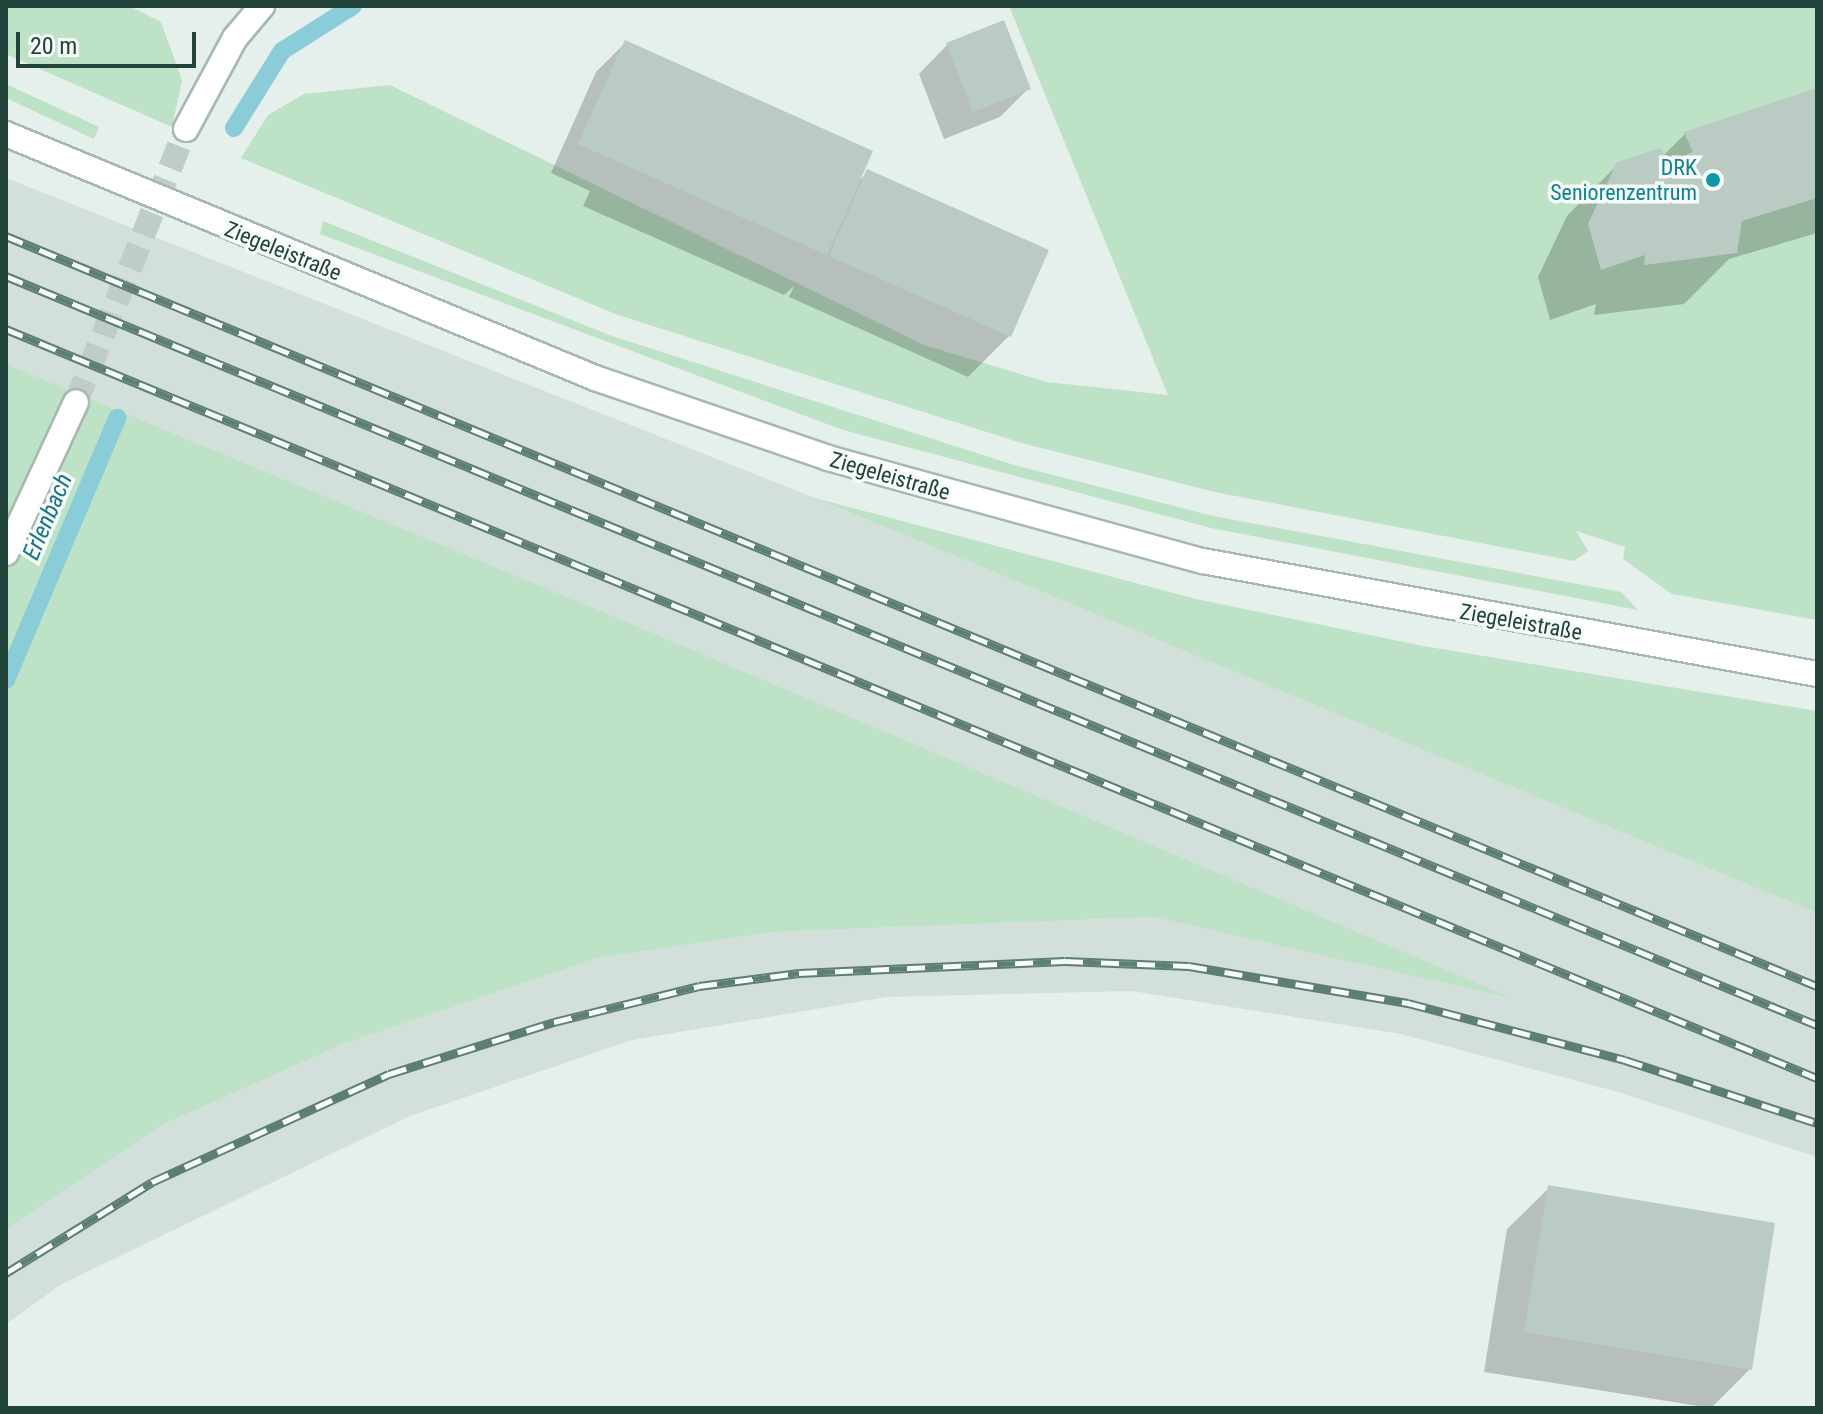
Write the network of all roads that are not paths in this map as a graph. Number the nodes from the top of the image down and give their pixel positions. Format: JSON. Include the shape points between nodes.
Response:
{"nodes":[{"id":1,"x":262,"y":6,"type":"edge"},
{"id":2,"x":186,"y":129,"type":"tunnel mouth"},
{"id":3,"x":6,"y":134,"type":"edge"},
{"id":4,"x":76,"y":402,"type":"tunnel mouth"},
{"id":5,"x":6,"y":553,"type":"edge"},
{"id":6,"x":1817,"y":674,"type":"edge"}],
"edges":[{"from":1,"to":2,"type":"street","via":[[235,38]]},
{"from":3,"to":6,"type":"street","name":"Ziegeleistraße","via":[[595,378],[828,458],[1203,561]]},
{"from":4,"to":5,"type":"street"}]}
